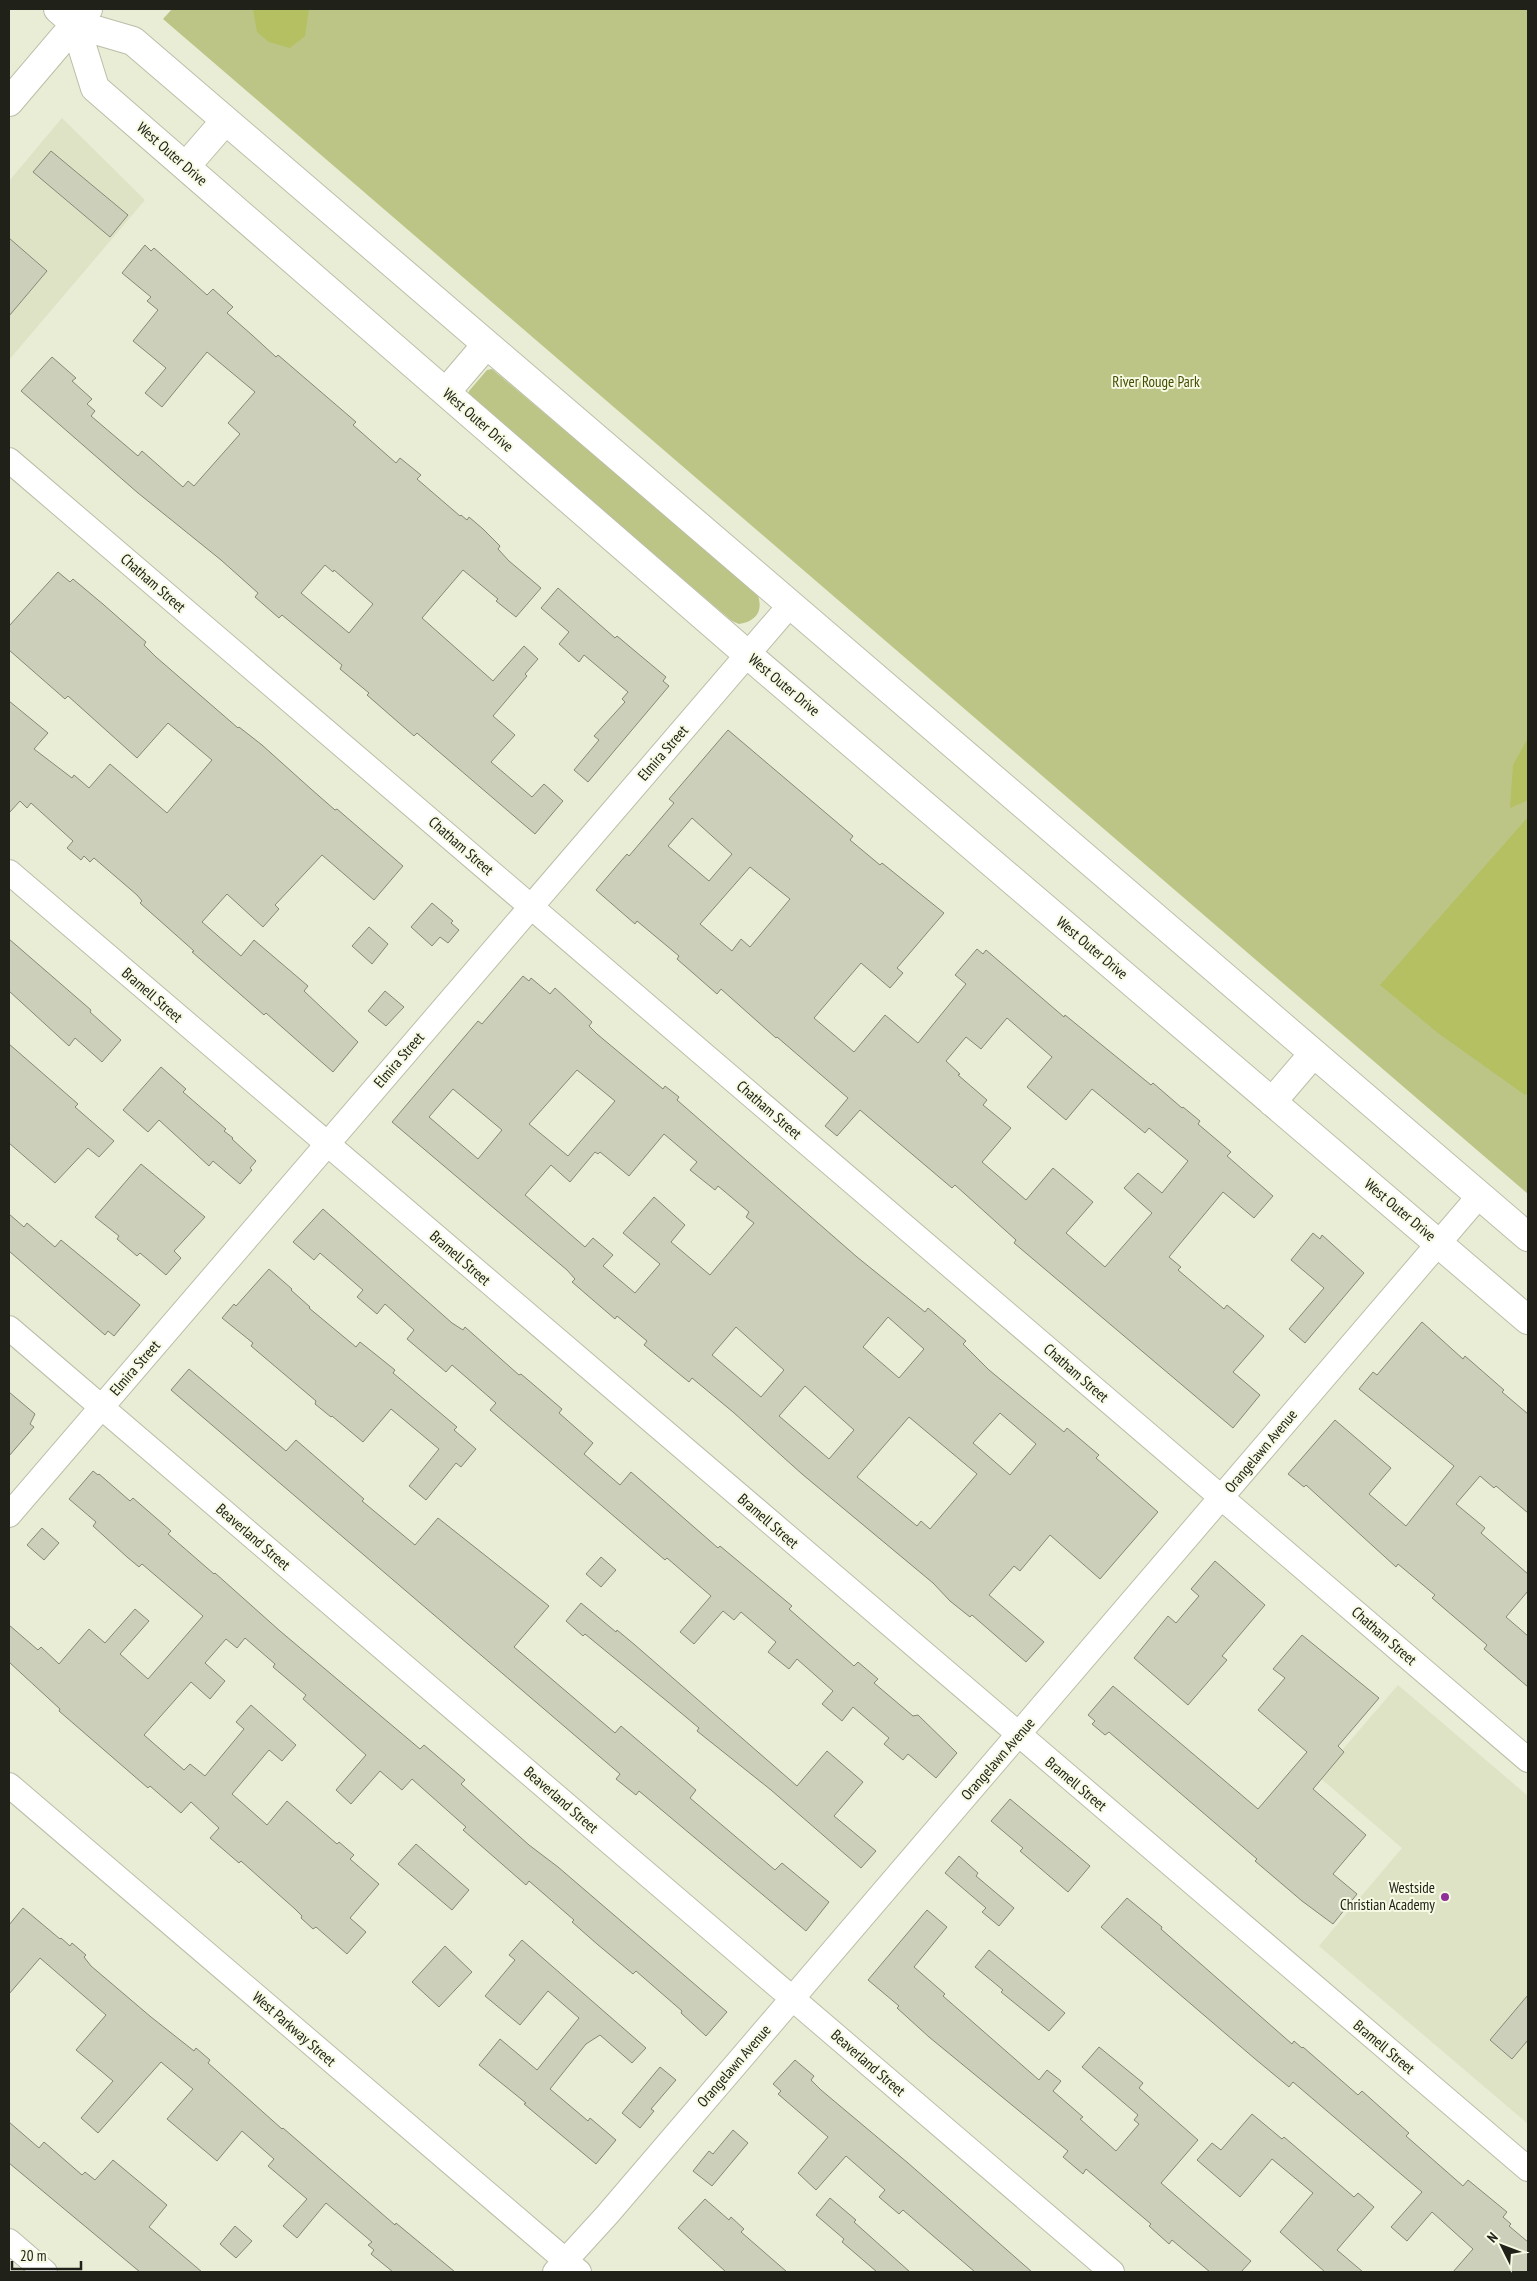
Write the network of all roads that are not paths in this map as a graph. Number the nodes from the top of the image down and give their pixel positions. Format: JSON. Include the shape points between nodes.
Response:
{"nodes":[{"id":1,"x":74,"y":14,"type":"edge"},
{"id":2,"x":9,"y":102,"type":"edge"},
{"id":3,"x":225,"y":121,"type":"junction"},
{"id":4,"x":186,"y":166,"type":"junction"},
{"id":5,"x":486,"y":345,"type":"junction"},
{"id":6,"x":446,"y":392,"type":"junction"},
{"id":7,"x":9,"y":460,"type":"edge"},
{"id":8,"x":790,"y":606,"type":"junction"},
{"id":9,"x":747,"y":654,"type":"junction"},
{"id":10,"x":9,"y":872,"type":"edge"},
{"id":11,"x":531,"y":906,"type":"junction"},
{"id":12,"x":1313,"y":1054,"type":"junction"},
{"id":13,"x":1272,"y":1102,"type":"junction"},
{"id":14,"x":327,"y":1144,"type":"junction"},
{"id":15,"x":1479,"y":1196,"type":"junction"},
{"id":16,"x":1528,"y":1237,"type":"edge"},
{"id":17,"x":1438,"y":1243,"type":"junction"},
{"id":18,"x":1528,"y":1320,"type":"edge"},
{"id":19,"x":9,"y":1328,"type":"edge"},
{"id":20,"x":102,"y":1407,"type":"junction"},
{"id":21,"x":1222,"y":1498,"type":"junction"},
{"id":22,"x":9,"y":1515,"type":"edge"},
{"id":23,"x":1018,"y":1735,"type":"junction"},
{"id":24,"x":1528,"y":1760,"type":"edge"},
{"id":25,"x":9,"y":1785,"type":"edge"},
{"id":26,"x":792,"y":1998,"type":"junction"},
{"id":27,"x":1528,"y":2169,"type":"edge"},
{"id":28,"x":9,"y":2241,"type":"edge"},
{"id":29,"x":566,"y":2268,"type":"edge"},
{"id":30,"x":45,"y":2272,"type":"edge"},
{"id":31,"x":1112,"y":2272,"type":"edge"}],
"edges":[{"from":1,"to":2,"type":"main road"},
{"from":1,"to":3,"type":"main road","via":[[133,41]]},
{"from":1,"to":4,"type":"main road","name":"West Outer Drive","via":[[95,88]]},
{"from":3,"to":4,"type":"main road"},
{"from":3,"to":5,"type":"main road"},
{"from":4,"to":6,"type":"main road","name":"West Outer Drive"},
{"from":5,"to":6,"type":"main road"},
{"from":5,"to":8,"type":"main road"},
{"from":6,"to":9,"type":"main road","name":"West Outer Drive"},
{"from":7,"to":11,"type":"street","name":"Chatham Street"},
{"from":8,"to":9,"type":"street","name":"Elmira Street"},
{"from":8,"to":12,"type":"main road"},
{"from":9,"to":11,"type":"street","name":"Elmira Street"},
{"from":9,"to":13,"type":"main road","name":"West Outer Drive"},
{"from":10,"to":14,"type":"street","name":"Bramell Street"},
{"from":11,"to":14,"type":"street","name":"Elmira Street"},
{"from":11,"to":21,"type":"street","name":"Chatham Street"},
{"from":12,"to":13,"type":"main road"},
{"from":12,"to":15,"type":"main road"},
{"from":13,"to":17,"type":"main road","name":"West Outer Drive"},
{"from":14,"to":20,"type":"street","name":"Elmira Street"},
{"from":14,"to":23,"type":"street","name":"Bramell Street"},
{"from":15,"to":16,"type":"main road"},
{"from":15,"to":17,"type":"street","name":"Orangelawn Avenue"},
{"from":17,"to":18,"type":"main road","name":"West Outer Drive"},
{"from":17,"to":21,"type":"street","name":"Orangelawn Avenue"},
{"from":19,"to":20,"type":"street","name":"Beaverland Street"},
{"from":20,"to":22,"type":"street","name":"Elmira Street"},
{"from":20,"to":26,"type":"street","name":"Beaverland Street"},
{"from":21,"to":23,"type":"street","name":"Orangelawn Avenue"},
{"from":21,"to":24,"type":"street","name":"Chatham Street"},
{"from":23,"to":26,"type":"street","name":"Orangelawn Avenue"},
{"from":23,"to":27,"type":"street","name":"Bramell Street"},
{"from":25,"to":29,"type":"street","name":"West Parkway Street"},
{"from":26,"to":29,"type":"street","name":"Orangelawn Avenue"},
{"from":26,"to":31,"type":"street","name":"Beaverland Street"},
{"from":28,"to":30,"type":"street"}]}
